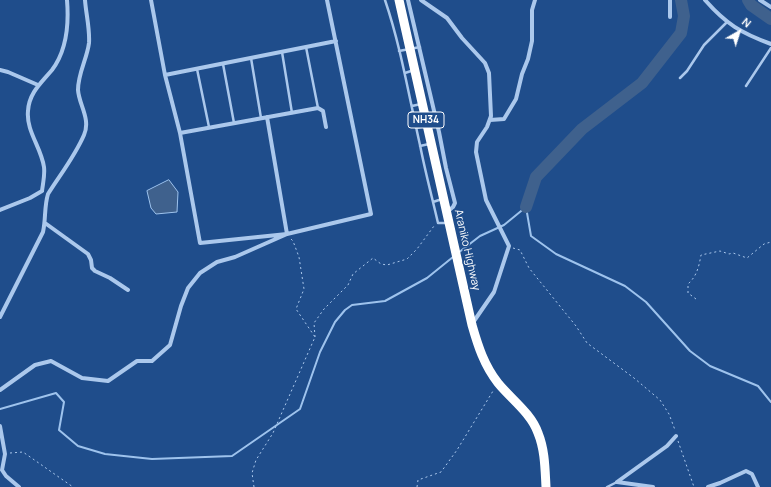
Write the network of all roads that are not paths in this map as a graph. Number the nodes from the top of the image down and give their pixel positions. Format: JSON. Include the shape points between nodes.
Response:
{"nodes":[{"id":1,"x":67,"y":0,"type":"edge"},
{"id":2,"x":85,"y":0,"type":"edge"},
{"id":3,"x":151,"y":0,"type":"edge"},
{"id":4,"x":327,"y":0,"type":"edge"},
{"id":5,"x":385,"y":0,"type":"edge"},
{"id":6,"x":399,"y":0,"type":"edge"},
{"id":7,"x":408,"y":0,"type":"edge"},
{"id":8,"x":422,"y":0,"type":"edge"},
{"id":9,"x":535,"y":0,"type":"edge"},
{"id":10,"x":670,"y":0,"type":"edge"},
{"id":11,"x":704,"y":0,"type":"edge"},
{"id":12,"x":760,"y":0,"type":"edge"},
{"id":13,"x":771,"y":7,"type":"edge"},
{"id":14,"x":670,"y":17,"type":"dead end"},
{"id":15,"x":727,"y":22,"type":"junction"},
{"id":16,"x":336,"y":41,"type":"junction"},
{"id":17,"x":771,"y":44,"type":"edge"},
{"id":18,"x":306,"y":47,"type":"junction"},
{"id":19,"x":415,"y":48,"type":"junction"},
{"id":20,"x":771,"y":48,"type":"edge"},
{"id":21,"x":399,"y":51,"type":"junction"},
{"id":22,"x":282,"y":52,"type":"junction"},
{"id":23,"x":251,"y":58,"type":"junction"},
{"id":24,"x":223,"y":64,"type":"junction"},
{"id":25,"x":197,"y":69,"type":"junction"},
{"id":26,"x":0,"y":70,"type":"edge"},
{"id":27,"x":415,"y":70,"type":"junction"},
{"id":28,"x":404,"y":73,"type":"junction"},
{"id":29,"x":165,"y":75,"type":"junction"},
{"id":30,"x":427,"y":76,"type":"junction"},
{"id":31,"x":680,"y":78,"type":"dead end"},
{"id":32,"x":418,"y":82,"type":"junction"},
{"id":33,"x":38,"y":86,"type":"junction"},
{"id":34,"x":746,"y":86,"type":"dead end"},
{"id":35,"x":423,"y":104,"type":"junction"},
{"id":36,"x":412,"y":106,"type":"junction"},
{"id":37,"x":318,"y":108,"type":"junction"},
{"id":38,"x":292,"y":113,"type":"junction"},
{"id":39,"x":267,"y":117,"type":"junction"},
{"id":40,"x":261,"y":118,"type":"junction"},
{"id":41,"x":490,"y":120,"type":"junction"},
{"id":42,"x":234,"y":123,"type":"junction"},
{"id":43,"x":428,"y":126,"type":"junction"},
{"id":44,"x":326,"y":127,"type":"dead end"},
{"id":45,"x":209,"y":128,"type":"junction"},
{"id":46,"x":416,"y":128,"type":"junction"},
{"id":47,"x":180,"y":133,"type":"junction"},
{"id":48,"x":432,"y":144,"type":"junction"},
{"id":49,"x":420,"y":146,"type":"junction"},
{"id":50,"x":42,"y":191,"type":"junction"},
{"id":51,"x":48,"y":194,"type":"junction"},
{"id":52,"x":443,"y":199,"type":"junction"},
{"id":53,"x":433,"y":202,"type":"junction"},
{"id":54,"x":0,"y":210,"type":"edge"},
{"id":55,"x":446,"y":212,"type":"junction"},
{"id":56,"x":45,"y":223,"type":"junction"},
{"id":57,"x":449,"y":224,"type":"junction"},
{"id":58,"x":287,"y":234,"type":"junction"},
{"id":59,"x":128,"y":290,"type":"dead end"},
{"id":60,"x":0,"y":317,"type":"edge"},
{"id":61,"x":472,"y":325,"type":"junction"},
{"id":62,"x":0,"y":390,"type":"edge"},
{"id":63,"x":0,"y":428,"type":"edge"},
{"id":64,"x":676,"y":436,"type":"road end"},
{"id":65,"x":617,"y":482,"type":"junction"},
{"id":66,"x":20,"y":487,"type":"edge"},
{"id":67,"x":546,"y":487,"type":"edge"},
{"id":68,"x":608,"y":487,"type":"edge"},
{"id":69,"x":653,"y":487,"type":"edge"},
{"id":70,"x":708,"y":487,"type":"edge"},
{"id":71,"x":758,"y":487,"type":"edge"}],
"edges":[{"from":1,"to":33,"type":"street","via":[[65,42],[55,64]]},
{"from":2,"to":51,"type":"street","via":[[89,42],[78,90],[85,115],[85,134]]},
{"from":3,"to":29,"type":"street"},
{"from":4,"to":16,"type":"street"},
{"from":5,"to":21,"type":"lane"},
{"from":6,"to":19,"type":"highway","name":"Araniko Highway","number":"NH34"},
{"from":7,"to":19,"type":"street"},
{"from":8,"to":41,"type":"street","via":[[447,18],[485,63],[489,73]]},
{"from":9,"to":41,"type":"street","via":[[532,10],[532,41],[516,99],[504,119]]},
{"from":10,"to":14,"type":"street"},
{"from":11,"to":15,"type":"street"},
{"from":12,"to":13,"type":"street"},
{"from":15,"to":17,"type":"street","via":[[741,32]]},
{"from":15,"to":31,"type":"lane","via":[[704,45]]},
{"from":16,"to":18,"type":"street"},
{"from":16,"to":58,"type":"street","via":[[371,214]]},
{"from":18,"to":22,"type":"street"},
{"from":18,"to":37,"type":"lane"},
{"from":19,"to":21,"type":"lane"},
{"from":19,"to":27,"type":"highway","name":"Araniko Highway","number":"NH34"},
{"from":19,"to":30,"type":"street"},
{"from":20,"to":34,"type":"lane"},
{"from":21,"to":28,"type":"lane"},
{"from":22,"to":23,"type":"street"},
{"from":22,"to":38,"type":"lane"},
{"from":23,"to":24,"type":"street"},
{"from":23,"to":40,"type":"lane"},
{"from":24,"to":25,"type":"street"},
{"from":24,"to":42,"type":"lane"},
{"from":25,"to":29,"type":"street"},
{"from":25,"to":45,"type":"lane"},
{"from":26,"to":33,"type":"street"},
{"from":27,"to":28,"type":"lane"},
{"from":27,"to":32,"type":"highway","name":"Araniko Highway","number":"NH34"},
{"from":28,"to":36,"type":"lane"},
{"from":29,"to":47,"type":"street"},
{"from":30,"to":32,"type":"lane"},
{"from":30,"to":55,"type":"street","via":[[455,203]]},
{"from":32,"to":35,"type":"highway","name":"Araniko Highway","number":"NH34"},
{"from":33,"to":50,"type":"street","via":[[33,93],[28,111],[28,123],[44,166]]},
{"from":35,"to":36,"type":"lane"},
{"from":35,"to":43,"type":"highway","name":"Araniko Highway","number":"NH34"},
{"from":36,"to":46,"type":"lane"},
{"from":37,"to":38,"type":"street"},
{"from":37,"to":44,"type":"street","via":[[323,111]]},
{"from":38,"to":39,"type":"street"},
{"from":39,"to":40,"type":"street"},
{"from":39,"to":58,"type":"street"},
{"from":40,"to":42,"type":"street"},
{"from":41,"to":61,"type":"street","via":[[477,142],[476,152],[486,200],[509,246],[494,292]]},
{"from":42,"to":45,"type":"street"},
{"from":43,"to":46,"type":"lane"},
{"from":43,"to":48,"type":"highway","name":"Araniko Highway","number":"NH34"},
{"from":45,"to":47,"type":"street"},
{"from":46,"to":49,"type":"lane"},
{"from":47,"to":58,"type":"street","via":[[200,244]]},
{"from":48,"to":49,"type":"lane"},
{"from":48,"to":52,"type":"highway","name":"Araniko Highway","number":"NH34"},
{"from":49,"to":53,"type":"lane"},
{"from":50,"to":51,"type":"street"},
{"from":50,"to":54,"type":"street"},
{"from":51,"to":56,"type":"street"},
{"from":52,"to":53,"type":"lane"},
{"from":52,"to":55,"type":"highway","name":"Araniko Highway","number":"NH34"},
{"from":53,"to":57,"type":"lane","via":[[438,223]]},
{"from":55,"to":57,"type":"highway","name":"Araniko Highway","number":"NH34"},
{"from":56,"to":59,"type":"street","via":[[88,254],[95,271]]},
{"from":56,"to":60,"type":"street","via":[[40,240]]},
{"from":57,"to":61,"type":"highway","name":"Araniko Highway","number":"NH34"},
{"from":58,"to":62,"type":"street","via":[[235,257],[216,262],[200,273],[188,288],[170,345],[152,361],[137,361],[108,381],[82,378],[51,360],[36,365]]},
{"from":61,"to":67,"type":"highway","name":"Araniko Highway","number":"NH34","via":[[488,370],[530,418],[538,431],[543,449]]},
{"from":63,"to":66,"type":"street","via":[[5,454],[2,470]]},
{"from":64,"to":65,"type":"street","via":[[667,446]]},
{"from":65,"to":68,"type":"lane"},
{"from":65,"to":69,"type":"street"},
{"from":70,"to":71,"type":"street","via":[[746,470],[752,474]]}]}
